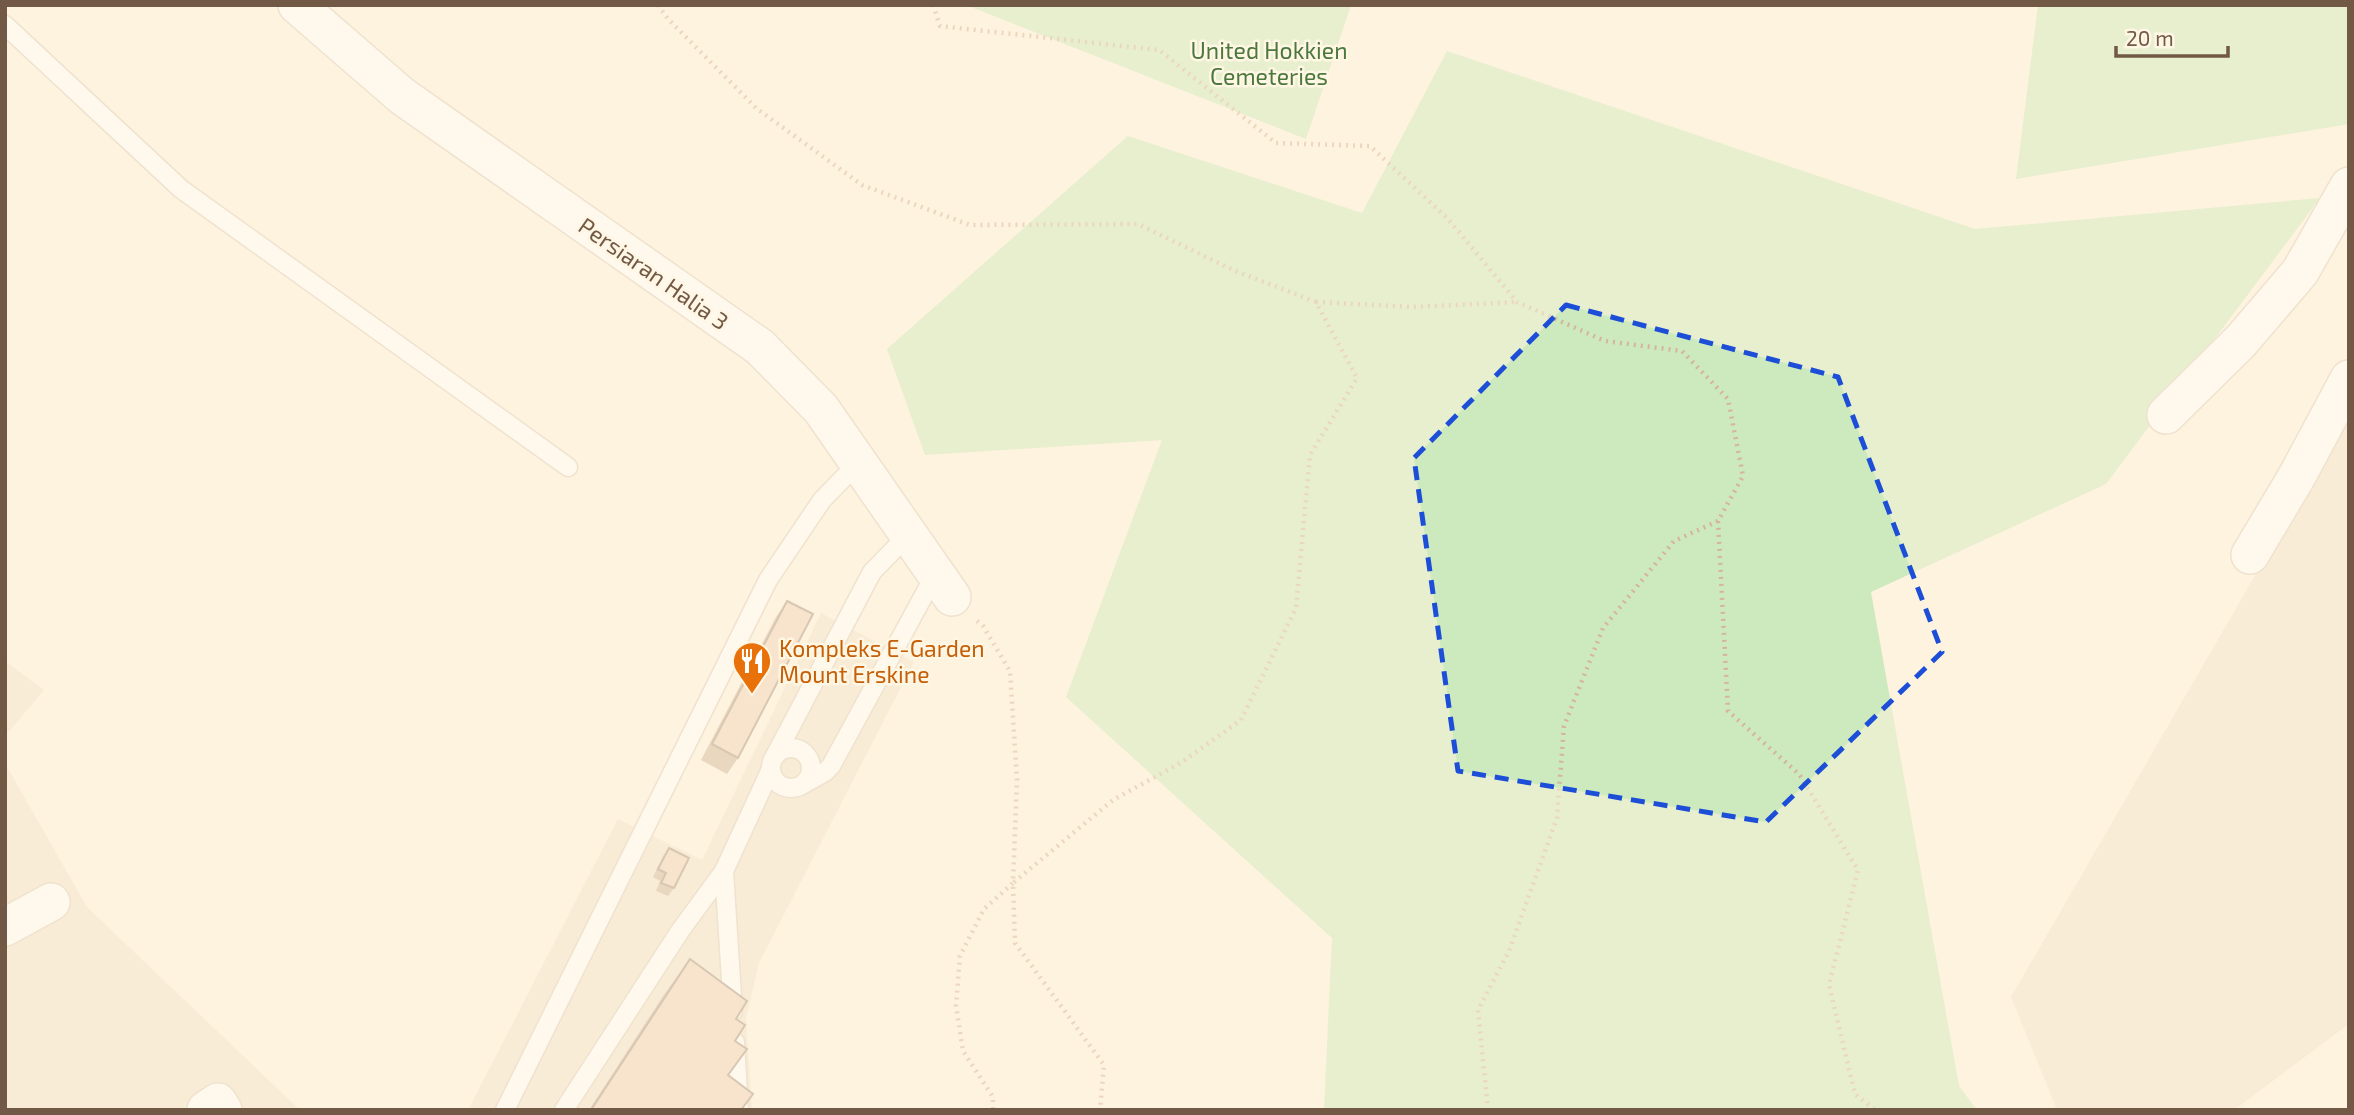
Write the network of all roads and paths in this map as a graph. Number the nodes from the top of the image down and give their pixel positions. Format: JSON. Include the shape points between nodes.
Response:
{"nodes":[{"id":1,"x":298,"y":5,"type":"edge"},
{"id":2,"x":658,"y":5,"type":"edge"},
{"id":3,"x":933,"y":5,"type":"edge"},
{"id":4,"x":5,"y":25,"type":"edge"},
{"id":5,"x":2349,"y":186,"type":"edge"},
{"id":6,"x":1315,"y":302,"type":"junction"},
{"id":7,"x":1517,"y":302,"type":"junction"},
{"id":8,"x":2349,"y":379,"type":"edge"},
{"id":9,"x":2166,"y":415,"type":"dead end"},
{"id":10,"x":859,"y":462,"type":"junction"},
{"id":11,"x":569,"y":467,"type":"dead end"},
{"id":12,"x":1718,"y":521,"type":"junction"},
{"id":13,"x":909,"y":534,"type":"junction"},
{"id":14,"x":2250,"y":555,"type":"dead end"},
{"id":15,"x":944,"y":585,"type":"junction"},
{"id":16,"x":773,"y":763,"type":"junction"},
{"id":17,"x":802,"y":785,"type":"junction"},
{"id":18,"x":724,"y":871,"type":"junction"},
{"id":19,"x":1013,"y":883,"type":"junction"},
{"id":20,"x":51,"y":902,"type":"dead end"},
{"id":21,"x":5,"y":927,"type":"edge"},
{"id":22,"x":206,"y":1110,"type":"edge"},
{"id":23,"x":223,"y":1110,"type":"edge"},
{"id":24,"x":505,"y":1110,"type":"edge"},
{"id":25,"x":564,"y":1110,"type":"edge"},
{"id":26,"x":739,"y":1110,"type":"edge"},
{"id":27,"x":993,"y":1110,"type":"edge"},
{"id":28,"x":1100,"y":1110,"type":"edge"},
{"id":29,"x":1488,"y":1110,"type":"edge"},
{"id":30,"x":1875,"y":1110,"type":"edge"}],
"edges":[{"from":1,"to":10,"type":"street","name":"Persiaran Halia 3","via":[[402,96],[760,347],[821,409]]},
{"from":2,"to":6,"type":"path","via":[[756,108],[862,185],[970,225],[1138,223],[1233,270]]},
{"from":3,"to":7,"type":"path","via":[[940,26],[1159,50],[1276,143],[1370,146],[1448,219]]},
{"from":4,"to":11,"type":"lane","via":[[181,189]]},
{"from":5,"to":9,"type":"street","via":[[2300,272],[2241,341]]},
{"from":6,"to":7,"type":"path","via":[[1413,307]]},
{"from":6,"to":19,"type":"path","via":[[1357,378],[1310,455],[1296,608],[1241,720],[1182,762],[1113,800]]},
{"from":7,"to":12,"type":"path","via":[[1605,341],[1682,351],[1728,399],[1743,476]]},
{"from":8,"to":14,"type":"street"},
{"from":10,"to":13,"type":"street","name":"Persiaran Halia 3"},
{"from":10,"to":24,"type":"lane","via":[[822,500],[768,580]]},
{"from":12,"to":29,"type":"path","via":[[1674,541],[1603,628],[1564,726],[1557,818],[1509,951],[1478,1010]]},
{"from":12,"to":30,"type":"path","via":[[1728,711],[1799,774],[1858,870],[1829,985],[1855,1094]]},
{"from":13,"to":15,"type":"street","name":"Persiaran Halia 3"},
{"from":13,"to":16,"type":"lane","via":[[872,572]]},
{"from":15,"to":17,"type":"lane","via":[[831,766]]},
{"from":15,"to":19,"type":"path","via":[[983,626],[1010,671],[1017,780]]},
{"from":16,"to":17,"type":"lane","via":[[776,782],[782,787]]},
{"from":16,"to":17,"type":"lane","via":[[785,748],[804,751],[811,769]]},
{"from":16,"to":18,"type":"lane"},
{"from":18,"to":25,"type":"lane"},
{"from":18,"to":26,"type":"lane"},
{"from":19,"to":27,"type":"path","via":[[985,909],[960,956],[956,1006],[963,1051],[993,1097]]},
{"from":19,"to":28,"type":"path","via":[[1015,943],[1104,1065]]},
{"from":20,"to":21,"type":"street"},
{"from":22,"to":23,"type":"street","via":[[218,1102]]}]}
